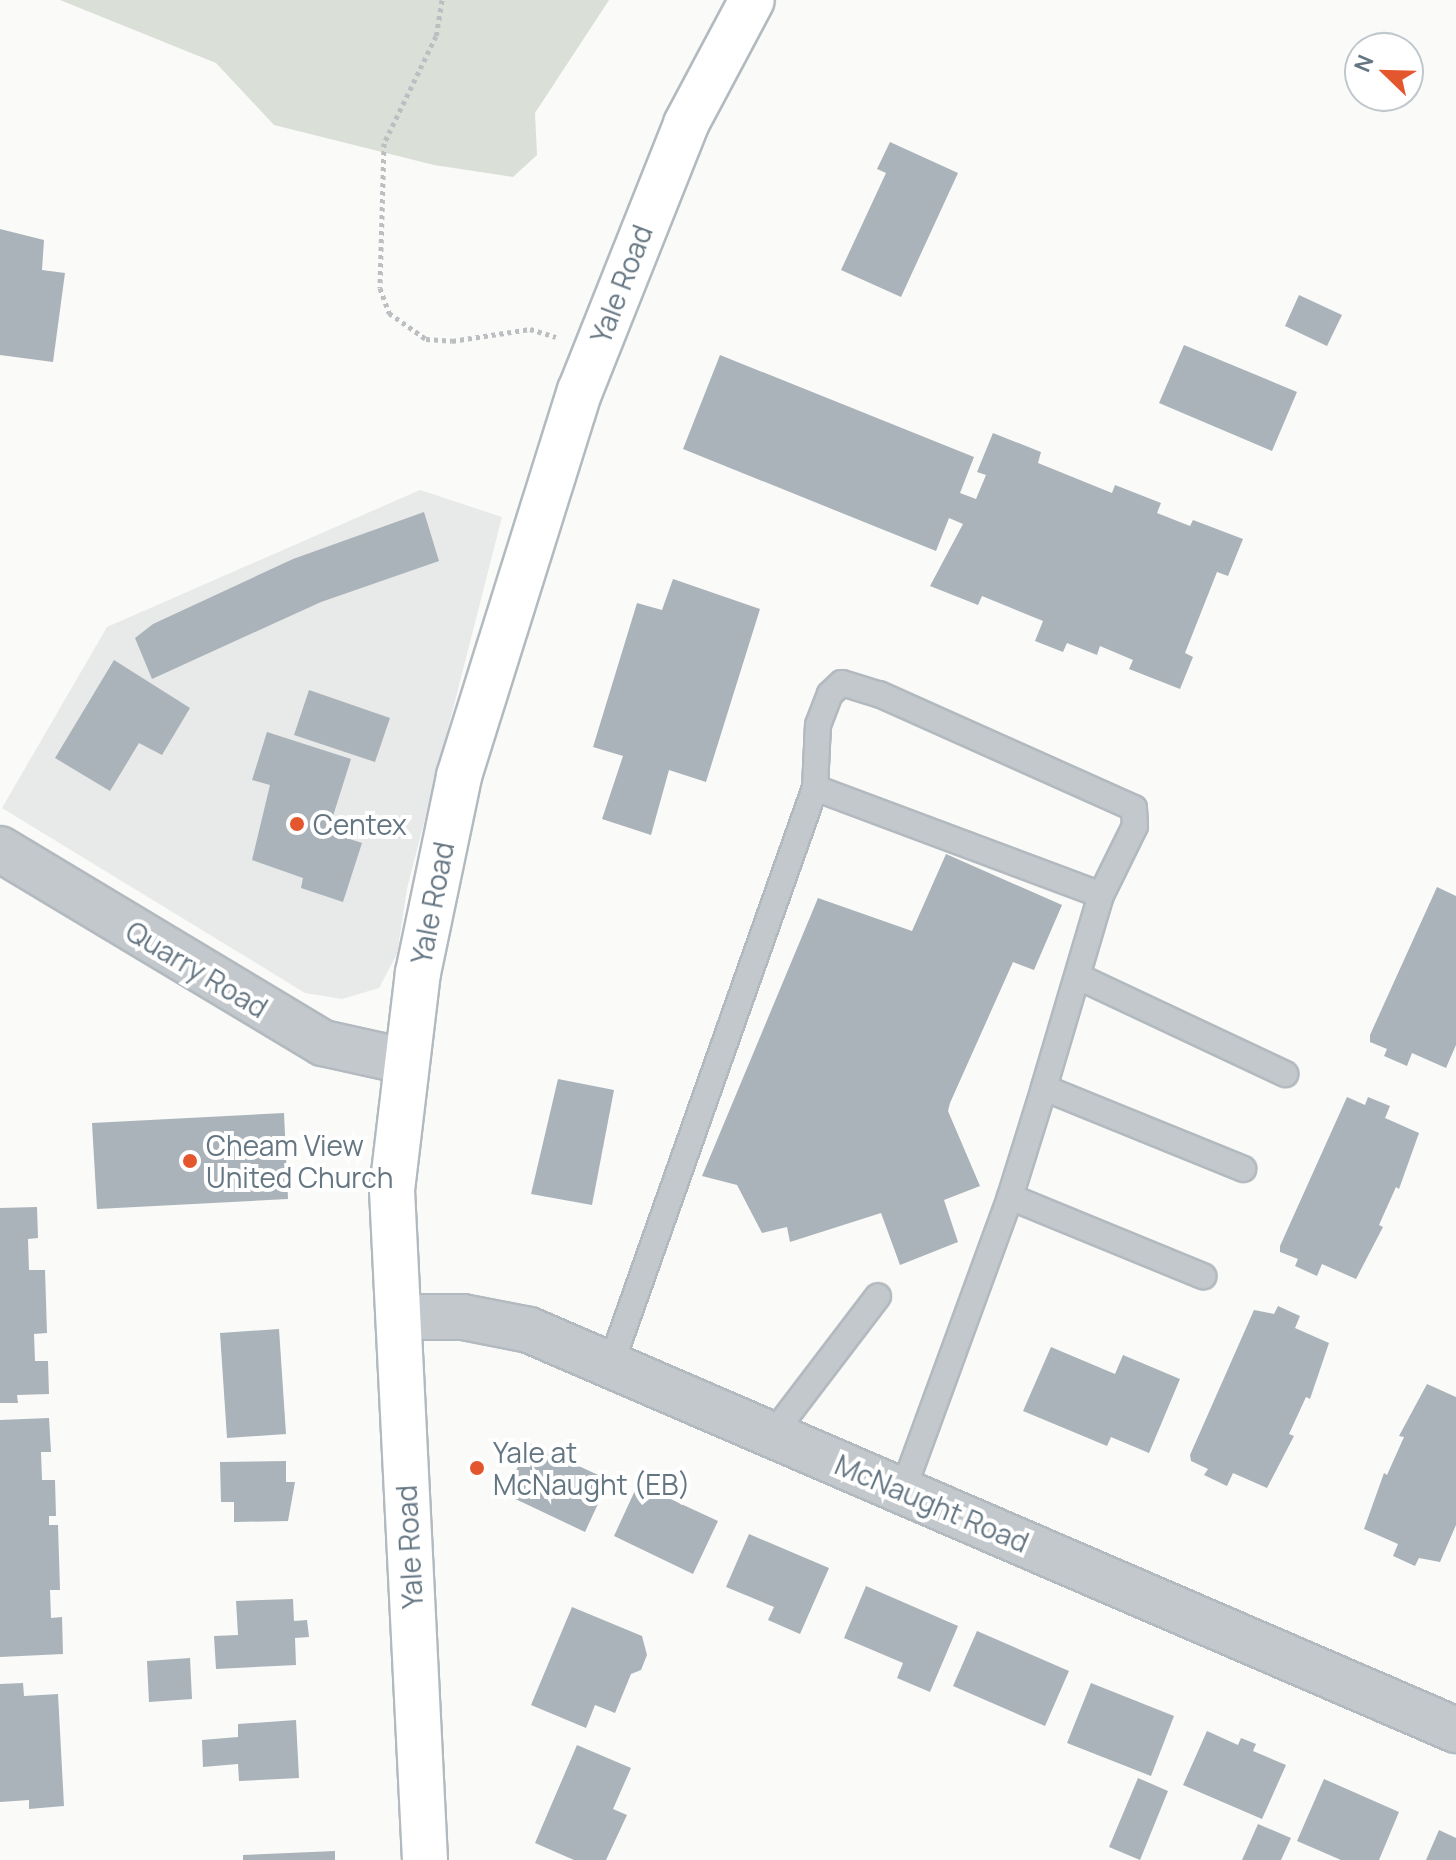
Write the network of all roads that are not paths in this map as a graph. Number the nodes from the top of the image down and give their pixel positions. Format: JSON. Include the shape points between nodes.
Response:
{"nodes":[{"id":1,"x":752,"y":0,"type":"edge"},
{"id":2,"x":815,"y":788,"type":"junction"},
{"id":3,"x":0,"y":849,"type":"edge"},
{"id":4,"x":0,"y":880,"type":"edge"},
{"id":5,"x":1101,"y":895,"type":"junction"},
{"id":6,"x":1079,"y":977,"type":"junction"},
{"id":7,"x":404,"y":1061,"type":"junction"},
{"id":8,"x":1285,"y":1074,"type":"dead end"},
{"id":9,"x":1044,"y":1088,"type":"junction"},
{"id":10,"x":1243,"y":1169,"type":"dead end"},
{"id":11,"x":1010,"y":1197,"type":"junction"},
{"id":12,"x":1203,"y":1276,"type":"dead end"},
{"id":13,"x":878,"y":1296,"type":"dead end"},
{"id":14,"x":398,"y":1317,"type":"junction"},
{"id":15,"x":611,"y":1364,"type":"junction"},
{"id":16,"x":773,"y":1434,"type":"junction"},
{"id":17,"x":903,"y":1490,"type":"junction"},
{"id":18,"x":1456,"y":1730,"type":"edge"},
{"id":19,"x":425,"y":1860,"type":"edge"}],
"edges":[{"from":1,"to":7,"type":"main road","name":"Yale Road","via":[[686,124],[595,349],[543,498],[459,776]]},
{"from":2,"to":5,"type":"lane"},
{"from":2,"to":5,"type":"lane","via":[[818,725],[830,694],[842,683],[879,694],[1134,808],[1135,826]]},
{"from":2,"to":15,"type":"lane"},
{"from":3,"to":4,"type":"lane"},
{"from":3,"to":7,"type":"street","name":"Quarry Road","via":[[323,1043]]},
{"from":5,"to":6,"type":"lane"},
{"from":6,"to":8,"type":"lane"},
{"from":6,"to":9,"type":"lane"},
{"from":7,"to":14,"type":"main road","name":"Yale Road","via":[[392,1190]]},
{"from":9,"to":10,"type":"lane"},
{"from":9,"to":11,"type":"lane"},
{"from":11,"to":12,"type":"lane"},
{"from":11,"to":17,"type":"lane"},
{"from":13,"to":16,"type":"lane"},
{"from":14,"to":15,"type":"street","name":"McNaught Road","via":[[463,1317],[529,1330]]},
{"from":14,"to":19,"type":"main road","name":"Yale Road"},
{"from":15,"to":16,"type":"street","name":"McNaught Road"},
{"from":16,"to":17,"type":"street","name":"McNaught Road"},
{"from":17,"to":18,"type":"street","name":"McNaught Road"}]}
